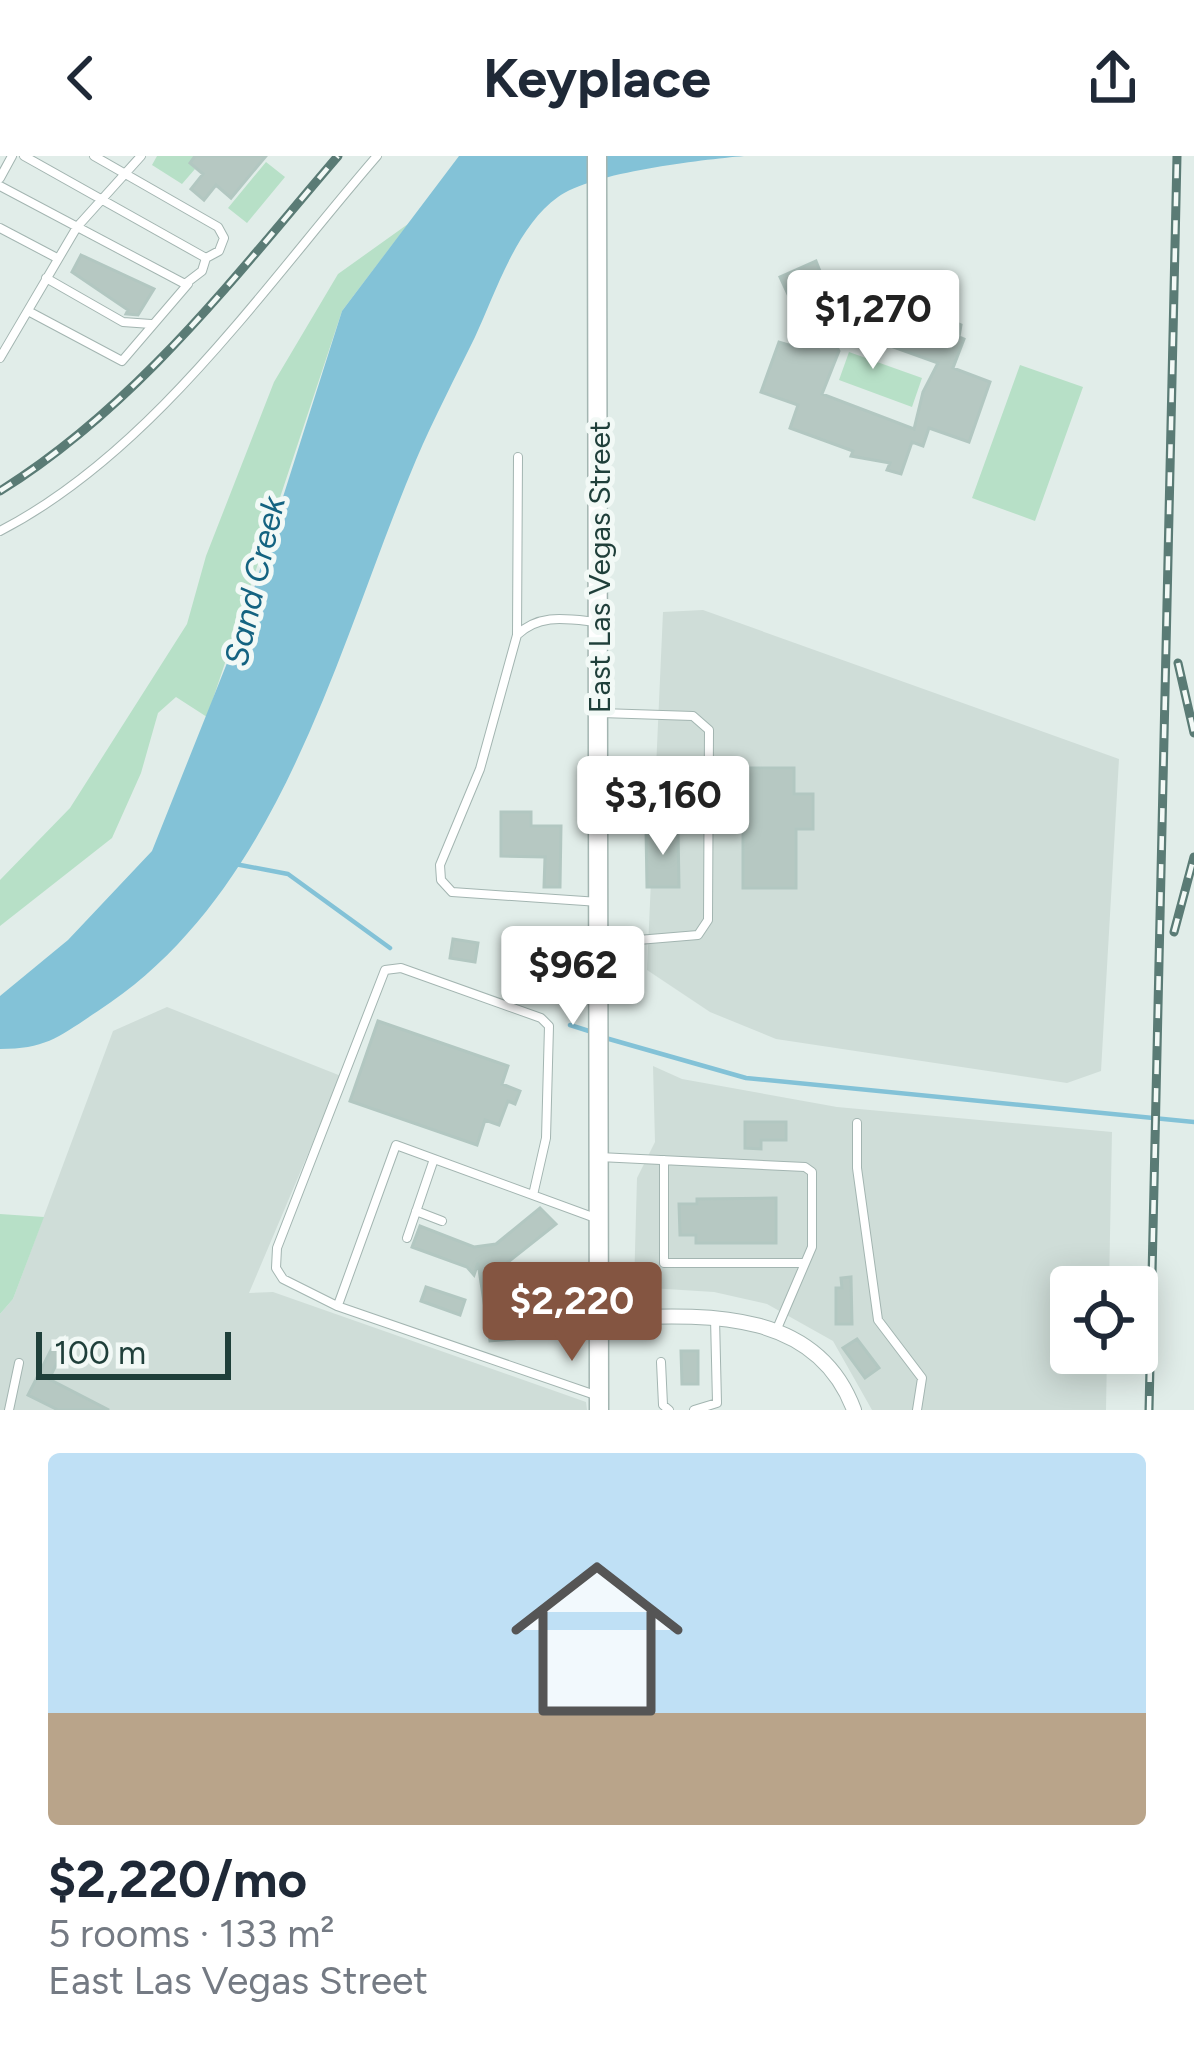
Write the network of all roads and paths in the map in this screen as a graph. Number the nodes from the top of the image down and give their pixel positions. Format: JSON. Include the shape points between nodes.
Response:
{"nodes":[{"id":1,"x":12,"y":156,"type":"edge"},
{"id":2,"x":25,"y":156,"type":"edge"},
{"id":3,"x":94,"y":156,"type":"edge"},
{"id":4,"x":141,"y":156,"type":"edge"},
{"id":5,"x":377,"y":156,"type":"edge"},
{"id":6,"x":597,"y":156,"type":"edge"},
{"id":7,"x":125,"y":173,"type":"junction"},
{"id":8,"x":0,"y":182,"type":"edge"},
{"id":9,"x":100,"y":198,"type":"junction"},
{"id":10,"x":77,"y":227,"type":"junction"},
{"id":11,"x":0,"y":228,"type":"edge"},
{"id":12,"x":58,"y":258,"type":"junction"},
{"id":13,"x":206,"y":258,"type":"junction"},
{"id":14,"x":46,"y":278,"type":"junction"},
{"id":15,"x":188,"y":284,"type":"junction"},
{"id":16,"x":28,"y":310,"type":"junction"},
{"id":17,"x":152,"y":324,"type":"junction"},
{"id":18,"x":0,"y":358,"type":"edge"},
{"id":19,"x":518,"y":458,"type":"dead end"},
{"id":20,"x":0,"y":531,"type":"edge"},
{"id":21,"x":601,"y":623,"type":"junction"},
{"id":22,"x":517,"y":635,"type":"junction"},
{"id":23,"x":601,"y":713,"type":"junction"},
{"id":24,"x":601,"y":902,"type":"junction"},
{"id":25,"x":600,"y":943,"type":"junction"},
{"id":26,"x":857,"y":1124,"type":"dead end"},
{"id":27,"x":599,"y":1157,"type":"junction"},
{"id":28,"x":434,"y":1159,"type":"junction"},
{"id":29,"x":664,"y":1160,"type":"junction"},
{"id":30,"x":533,"y":1195,"type":"junction"},
{"id":31,"x":416,"y":1211,"type":"junction"},
{"id":32,"x":599,"y":1220,"type":"junction"},
{"id":33,"x":442,"y":1221,"type":"dead end"},
{"id":34,"x":406,"y":1238,"type":"dead end"},
{"id":35,"x":806,"y":1263,"type":"junction"},
{"id":36,"x":338,"y":1306,"type":"junction"},
{"id":37,"x":715,"y":1316,"type":"junction"},
{"id":38,"x":599,"y":1318,"type":"junction"},
{"id":39,"x":776,"y":1331,"type":"junction"},
{"id":40,"x":661,"y":1362,"type":"dead end"},
{"id":41,"x":19,"y":1363,"type":"dead end"},
{"id":42,"x":599,"y":1403,"type":"edge"},
{"id":43,"x":9,"y":1410,"type":"edge"},
{"id":44,"x":669,"y":1410,"type":"edge"},
{"id":45,"x":694,"y":1410,"type":"edge"},
{"id":46,"x":854,"y":1410,"type":"edge"},
{"id":47,"x":917,"y":1410,"type":"edge"}],
"edges":[{"from":1,"to":8,"type":"lane"},
{"from":2,"to":9,"type":"lane"},
{"from":3,"to":7,"type":"lane"},
{"from":4,"to":7,"type":"lane"},
{"from":5,"to":20,"type":"lane","via":[[154,419]]},
{"from":6,"to":21,"type":"street","name":"East Las Vegas Street"},
{"from":7,"to":9,"type":"lane"},
{"from":7,"to":13,"type":"lane","via":[[218,227],[224,242]]},
{"from":8,"to":10,"type":"lane"},
{"from":9,"to":10,"type":"lane"},
{"from":9,"to":13,"type":"lane"},
{"from":10,"to":12,"type":"lane"},
{"from":10,"to":15,"type":"lane"},
{"from":11,"to":12,"type":"lane"},
{"from":12,"to":14,"type":"lane"},
{"from":13,"to":15,"type":"lane"},
{"from":14,"to":16,"type":"lane"},
{"from":14,"to":17,"type":"lane","via":[[123,322]]},
{"from":15,"to":17,"type":"lane"},
{"from":16,"to":17,"type":"lane","via":[[122,361]]},
{"from":16,"to":18,"type":"lane"},
{"from":19,"to":22,"type":"lane"},
{"from":21,"to":22,"type":"lane","via":[[551,618]]},
{"from":21,"to":23,"type":"street","name":"East Las Vegas Street"},
{"from":22,"to":24,"type":"lane","via":[[441,880],[452,892]]},
{"from":23,"to":24,"type":"street","name":"East Las Vegas Street"},
{"from":23,"to":25,"type":"lane","via":[[693,716],[710,730],[708,920],[698,935]]},
{"from":24,"to":25,"type":"street","name":"East Las Vegas Street"},
{"from":25,"to":27,"type":"street","name":"East Las Vegas Street"},
{"from":26,"to":47,"type":"lane","via":[[878,1320],[922,1378]]},
{"from":27,"to":29,"type":"lane"},
{"from":27,"to":32,"type":"street","name":"East Las Vegas Street"},
{"from":28,"to":30,"type":"lane"},
{"from":28,"to":31,"type":"lane"},
{"from":28,"to":36,"type":"lane","via":[[396,1145],[390,1150]]},
{"from":29,"to":35,"type":"lane","via":[[805,1166],[812,1172]]},
{"from":29,"to":35,"type":"lane","via":[[664,1263]]},
{"from":30,"to":32,"type":"lane"},
{"from":30,"to":36,"type":"lane","via":[[547,1138],[549,1026],[401,968],[385,970],[274,1259],[283,1279]]},
{"from":31,"to":33,"type":"lane"},
{"from":31,"to":34,"type":"lane"},
{"from":32,"to":38,"type":"street","name":"East Las Vegas Street"},
{"from":35,"to":39,"type":"lane"},
{"from":36,"to":42,"type":"lane"},
{"from":37,"to":38,"type":"street"},
{"from":37,"to":39,"type":"street"},
{"from":37,"to":45,"type":"lane","via":[[717,1403]]},
{"from":38,"to":42,"type":"street","name":"East Las Vegas Street"},
{"from":39,"to":46,"type":"street","via":[[827,1367]]},
{"from":40,"to":44,"type":"lane"},
{"from":41,"to":43,"type":"lane"}]}
